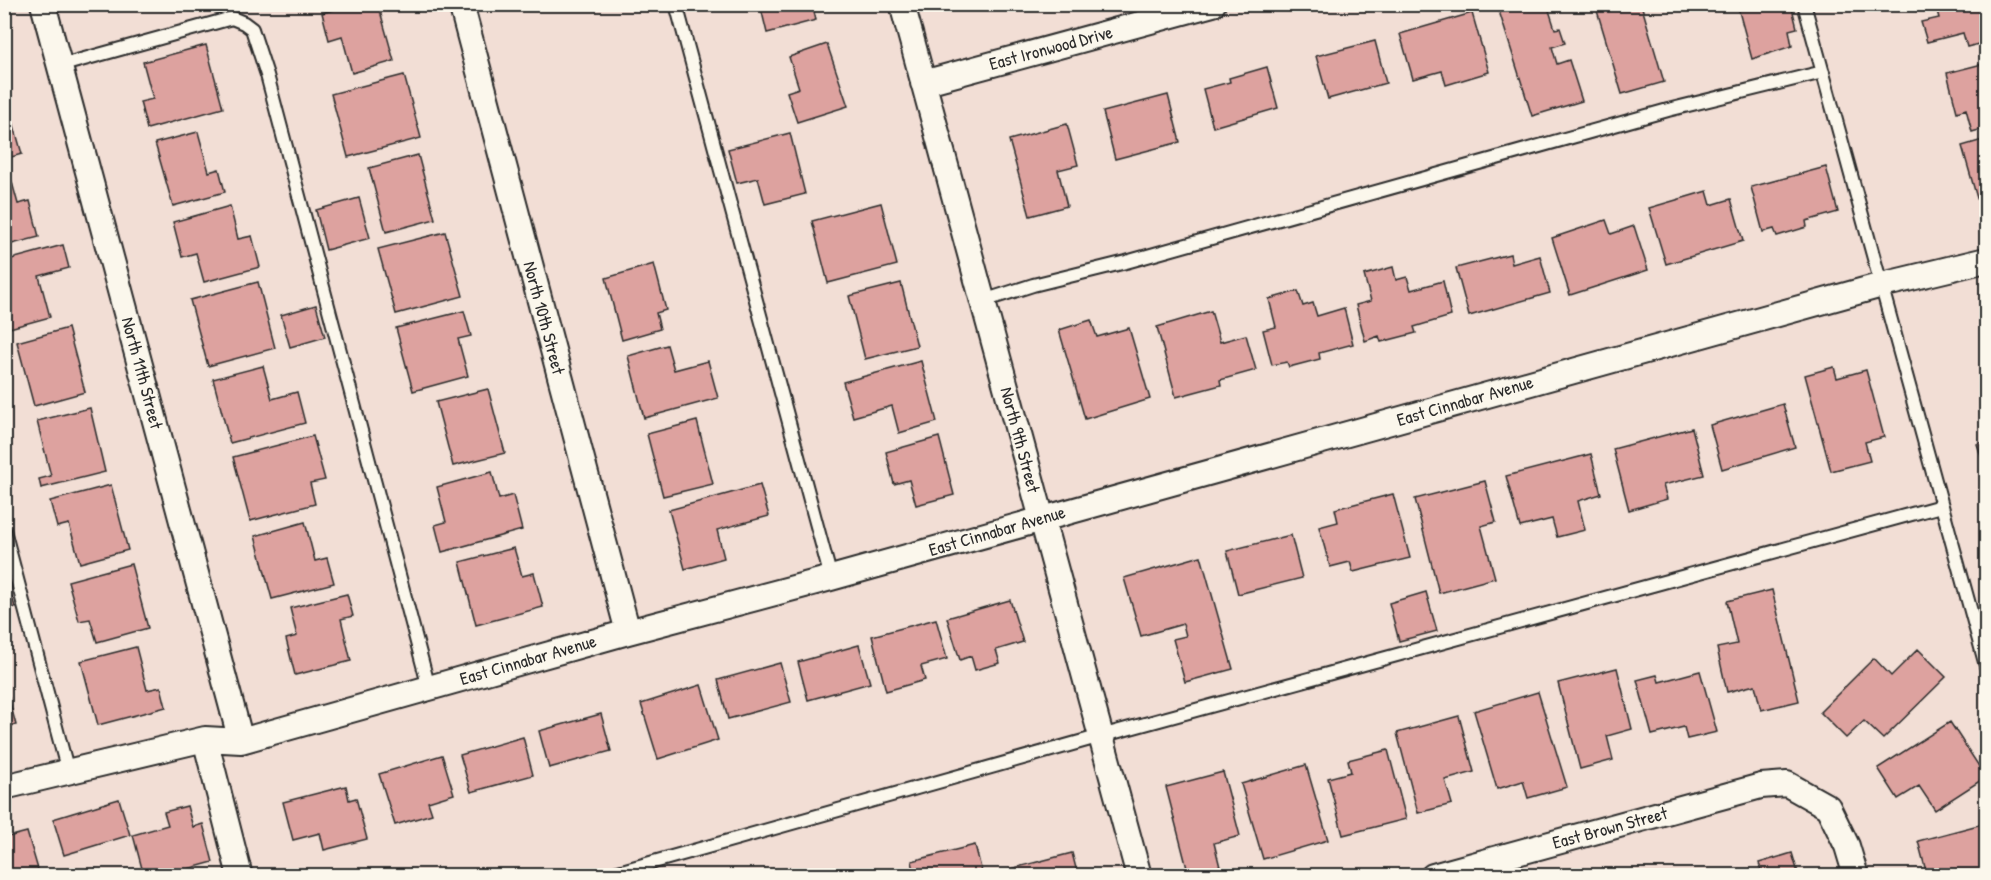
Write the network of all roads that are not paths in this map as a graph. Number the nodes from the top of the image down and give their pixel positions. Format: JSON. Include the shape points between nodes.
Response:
{"nodes":[{"id":1,"x":43,"y":4,"type":"edge"},
{"id":2,"x":461,"y":4,"type":"edge"},
{"id":3,"x":676,"y":4,"type":"edge"},
{"id":4,"x":902,"y":4,"type":"edge"},
{"id":5,"x":1213,"y":4,"type":"edge"},
{"id":6,"x":1804,"y":4,"type":"edge"},
{"id":7,"x":59,"y":66,"type":"junction"},
{"id":8,"x":1822,"y":72,"type":"junction"},
{"id":9,"x":923,"y":83,"type":"junction"},
{"id":10,"x":1986,"y":260,"type":"edge"},
{"id":11,"x":1882,"y":285,"type":"junction"},
{"id":12,"x":983,"y":301,"type":"junction"},
{"id":13,"x":1941,"y":506,"type":"junction"},
{"id":14,"x":1041,"y":519,"type":"junction"},
{"id":15,"x":4,"y":530,"type":"edge"},
{"id":16,"x":831,"y":578,"type":"junction"},
{"id":17,"x":628,"y":632,"type":"junction"},
{"id":18,"x":1986,"y":666,"type":"edge"},
{"id":19,"x":429,"y":688,"type":"junction"},
{"id":20,"x":1101,"y":736,"type":"junction"},
{"id":21,"x":205,"y":739,"type":"junction"},
{"id":22,"x":241,"y":741,"type":"junction"},
{"id":23,"x":68,"y":772,"type":"junction"},
{"id":24,"x":4,"y":787,"type":"edge"},
{"id":25,"x":240,"y":876,"type":"edge"},
{"id":26,"x":604,"y":876,"type":"edge"},
{"id":27,"x":1139,"y":876,"type":"edge"},
{"id":28,"x":1433,"y":876,"type":"edge"},
{"id":29,"x":1856,"y":876,"type":"edge"}],
"edges":[{"from":1,"to":7,"type":"street","name":"North 11th Street"},
{"from":2,"to":17,"type":"street","name":"North 10th Street"},
{"from":3,"to":16,"type":"lane"},
{"from":4,"to":9,"type":"street","name":"North 9th Street"},
{"from":5,"to":9,"type":"street","name":"East Ironwood Drive"},
{"from":6,"to":8,"type":"lane"},
{"from":7,"to":19,"type":"lane","via":[[232,18],[252,29]]},
{"from":7,"to":22,"type":"street","name":"North 11th Street"},
{"from":8,"to":11,"type":"lane"},
{"from":8,"to":12,"type":"lane","via":[[1668,110]]},
{"from":9,"to":12,"type":"street","name":"North 9th Street"},
{"from":10,"to":11,"type":"street","name":"East Cinnabar Avenue"},
{"from":11,"to":13,"type":"lane"},
{"from":11,"to":14,"type":"street","name":"East Cinnabar Avenue"},
{"from":12,"to":14,"type":"street","name":"North 9th Street"},
{"from":13,"to":18,"type":"lane"},
{"from":13,"to":20,"type":"lane"},
{"from":14,"to":16,"type":"street","name":"East Cinnabar Avenue"},
{"from":14,"to":20,"type":"street","name":"North 9th Street"},
{"from":15,"to":23,"type":"lane"},
{"from":16,"to":17,"type":"street","name":"East Cinnabar Avenue"},
{"from":17,"to":19,"type":"street","name":"East Cinnabar Avenue"},
{"from":19,"to":22,"type":"street","name":"East Cinnabar Avenue"},
{"from":20,"to":26,"type":"lane"},
{"from":20,"to":27,"type":"street","name":"North 9th Street"},
{"from":21,"to":22,"type":"street","name":"East Cinnabar Avenue"},
{"from":21,"to":23,"type":"street","name":"East Cinnabar Avenue"},
{"from":21,"to":25,"type":"street"},
{"from":23,"to":24,"type":"street","name":"East Cinnabar Avenue"},
{"from":28,"to":29,"type":"street","name":"East Brown Street","via":[[1761,786],[1787,784],[1828,807]]}]}
